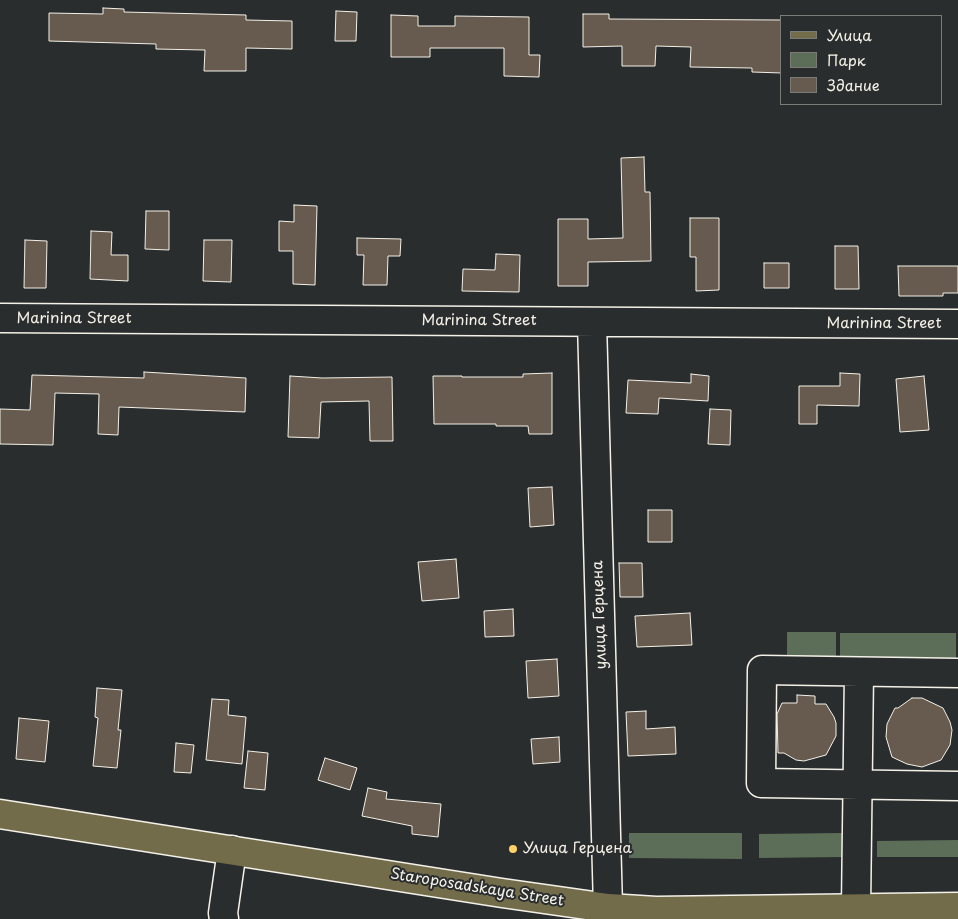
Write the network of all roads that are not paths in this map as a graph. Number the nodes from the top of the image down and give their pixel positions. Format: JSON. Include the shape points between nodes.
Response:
{"nodes":[{"id":1,"x":0,"y":318,"type":"edge"},
{"id":2,"x":592,"y":322,"type":"junction"},
{"id":3,"x":958,"y":324,"type":"edge"},
{"id":4,"x":859,"y":672,"type":"junction"},
{"id":5,"x":958,"y":673,"type":"edge"},
{"id":6,"x":857,"y":784,"type":"junction"},
{"id":7,"x":958,"y":786,"type":"edge"},
{"id":8,"x":0,"y":814,"type":"edge"},
{"id":9,"x":232,"y":850,"type":"junction"},
{"id":10,"x":958,"y":907,"type":"edge"},
{"id":11,"x":608,"y":908,"type":"junction"},
{"id":12,"x":856,"y":908,"type":"junction"},
{"id":13,"x":224,"y":919,"type":"edge"}],
"edges":[{"from":1,"to":2,"type":"street","name":"Marinina Street"},
{"from":2,"to":3,"type":"street","name":"Marinina Street"},
{"from":2,"to":11,"type":"street","name":"улица Герцена"},
{"from":4,"to":5,"type":"street"},
{"from":4,"to":6,"type":"street"},
{"from":4,"to":6,"type":"street","via":[[762,670],[761,783]]},
{"from":6,"to":7,"type":"street"},
{"from":6,"to":12,"type":"street"},
{"from":8,"to":9,"type":"main road","name":"Staroposadskaya Street"},
{"from":9,"to":11,"type":"main road","name":"Staroposadskaya Street"},
{"from":9,"to":13,"type":"street"},
{"from":10,"to":12,"type":"main road","name":"Staroposadskaya Street"},
{"from":11,"to":12,"type":"main road","name":"Staroposadskaya Street","via":[[656,911]]}]}
